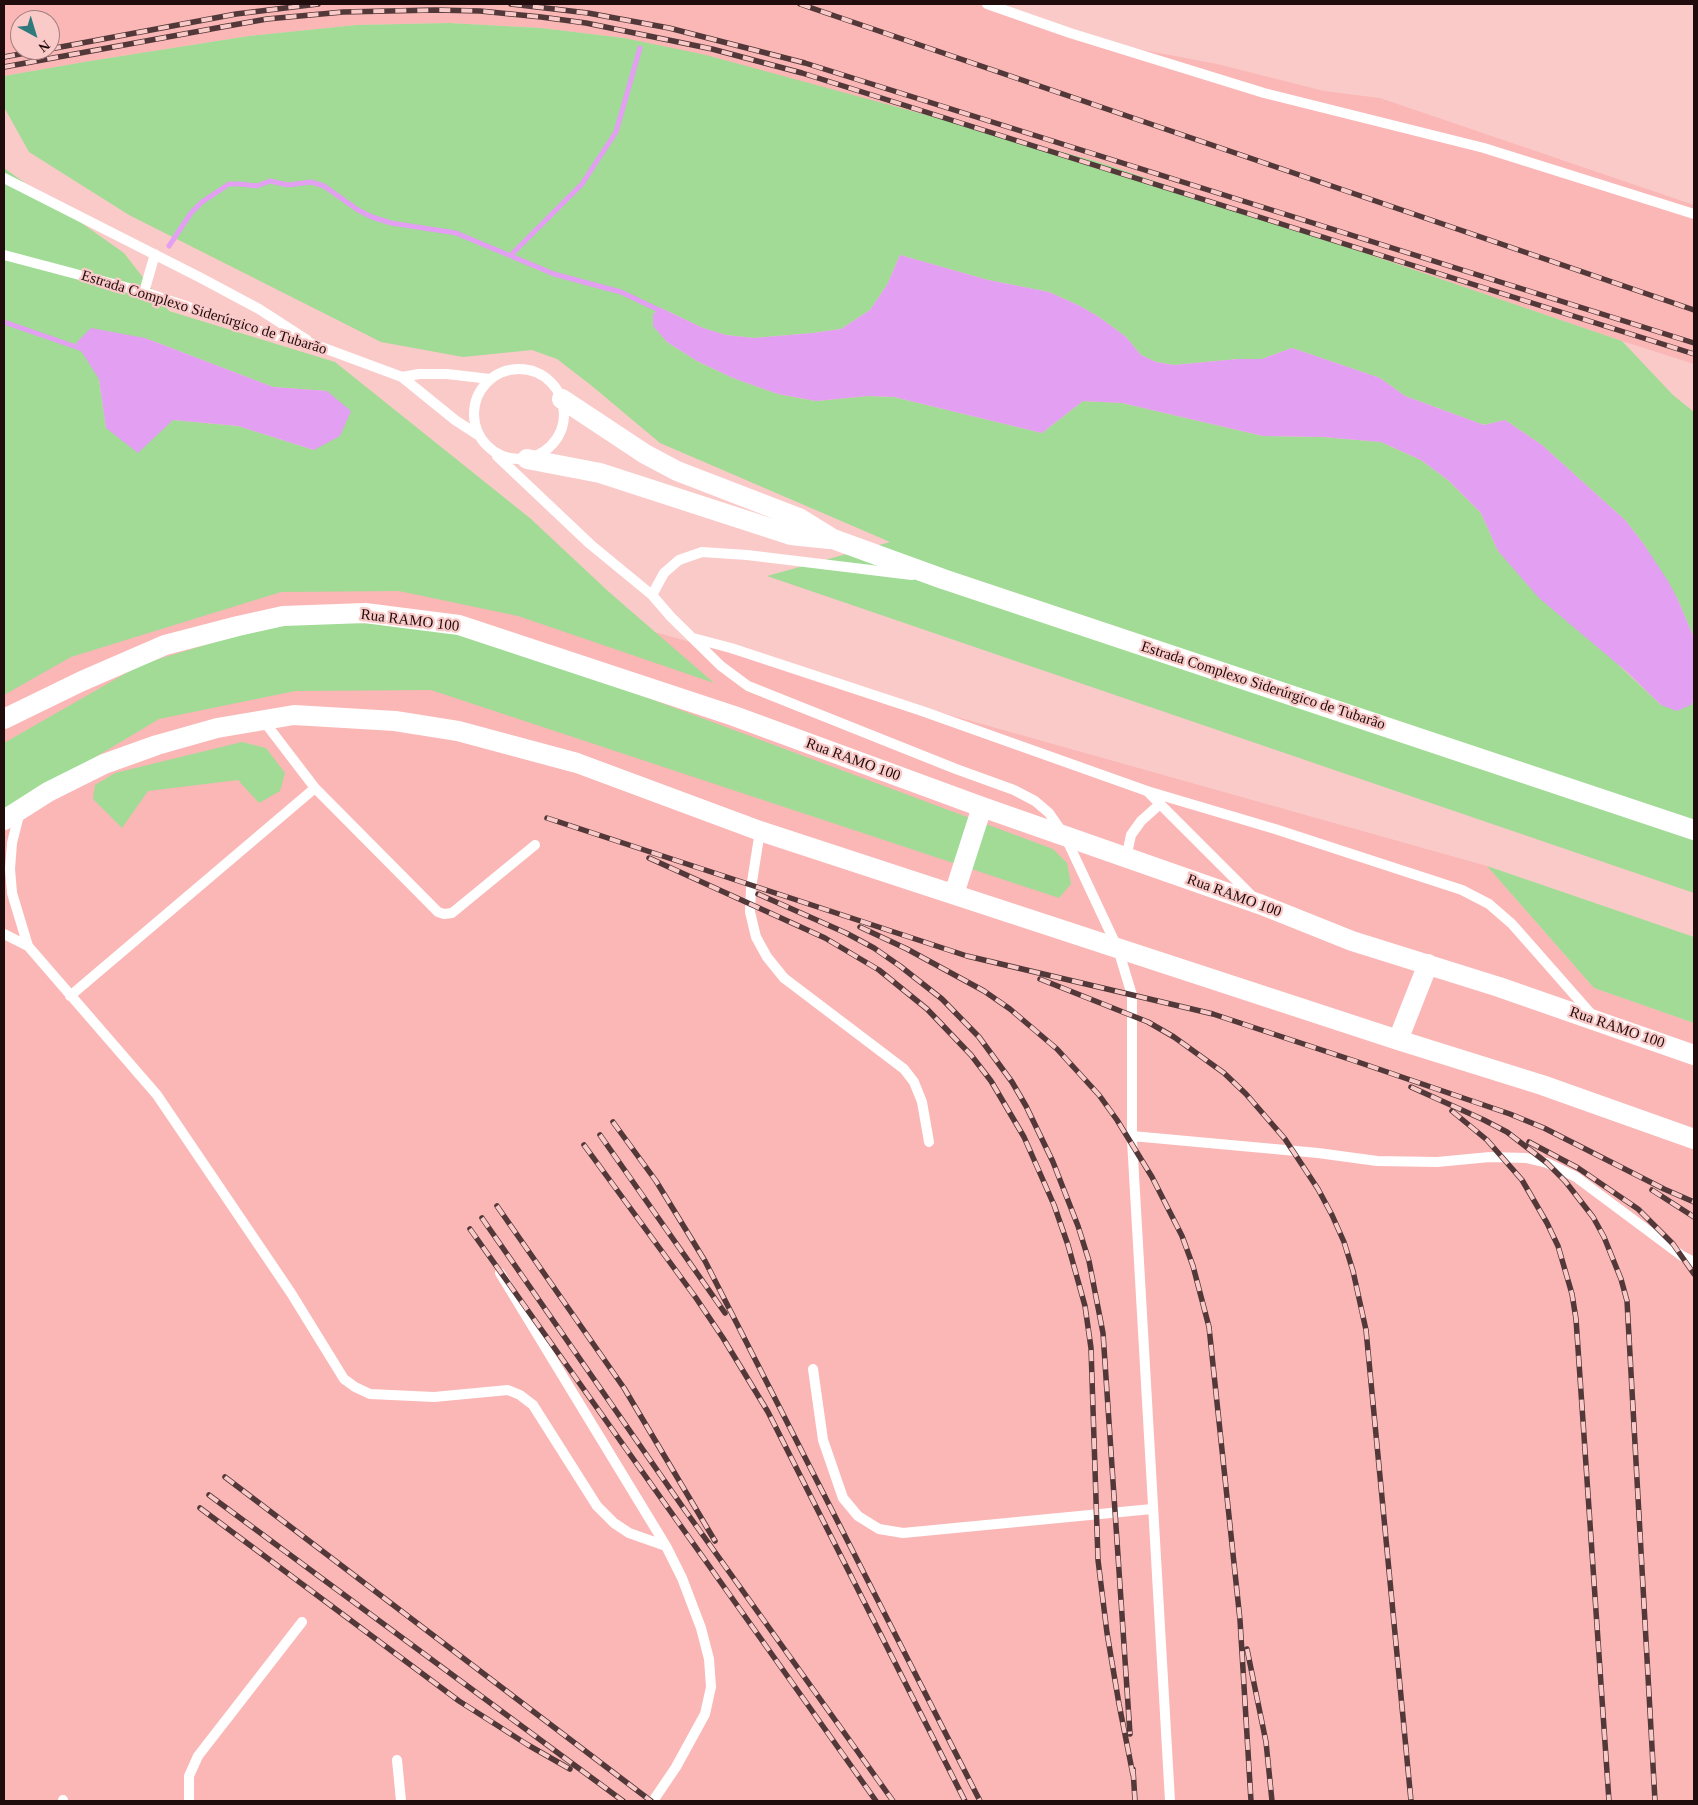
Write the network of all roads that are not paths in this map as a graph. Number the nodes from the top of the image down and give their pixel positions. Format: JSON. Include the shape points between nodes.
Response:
{"nodes":[{"id":1,"x":987,"y":4,"type":"edge"},
{"id":2,"x":4,"y":178,"type":"edge"},
{"id":3,"x":1694,"y":214,"type":"edge"},
{"id":4,"x":155,"y":254,"type":"junction"},
{"id":5,"x":4,"y":255,"type":"edge"},
{"id":6,"x":144,"y":292,"type":"junction"},
{"id":7,"x":313,"y":344,"type":"junction"},
{"id":8,"x":402,"y":377,"type":"junction"},
{"id":9,"x":490,"y":379,"type":"junction"},
{"id":10,"x":562,"y":399,"type":"junction"},
{"id":11,"x":478,"y":434,"type":"junction"},
{"id":12,"x":489,"y":448,"type":"junction"},
{"id":13,"x":527,"y":459,"type":"junction"},
{"id":14,"x":833,"y":539,"type":"junction"},
{"id":15,"x":943,"y":579,"type":"junction"},
{"id":16,"x":652,"y":595,"type":"junction"},
{"id":17,"x":692,"y":638,"type":"junction"},
{"id":18,"x":4,"y":720,"type":"edge"},
{"id":19,"x":263,"y":720,"type":"junction"},
{"id":20,"x":315,"y":788,"type":"junction"},
{"id":21,"x":1147,"y":791,"type":"junction"},
{"id":22,"x":1160,"y":804,"type":"junction"},
{"id":23,"x":982,"y":807,"type":"junction"},
{"id":24,"x":21,"y":809,"type":"junction"},
{"id":25,"x":4,"y":820,"type":"edge"},
{"id":26,"x":1694,"y":830,"type":"edge"},
{"id":27,"x":760,"y":831,"type":"junction"},
{"id":28,"x":1065,"y":836,"type":"junction"},
{"id":29,"x":535,"y":845,"type":"dead end"},
{"id":30,"x":1126,"y":858,"type":"junction"},
{"id":31,"x":954,"y":894,"type":"junction"},
{"id":32,"x":1262,"y":905,"type":"junction"},
{"id":33,"x":4,"y":934,"type":"edge"},
{"id":34,"x":28,"y":946,"type":"junction"},
{"id":35,"x":1118,"y":949,"type":"junction"},
{"id":36,"x":1428,"y":964,"type":"junction"},
{"id":37,"x":70,"y":996,"type":"junction"},
{"id":38,"x":1597,"y":1021,"type":"junction"},
{"id":39,"x":1398,"y":1040,"type":"junction"},
{"id":40,"x":1694,"y":1055,"type":"edge"},
{"id":41,"x":1132,"y":1136,"type":"junction"},
{"id":42,"x":1694,"y":1139,"type":"edge"},
{"id":43,"x":929,"y":1142,"type":"dead end"},
{"id":44,"x":1694,"y":1262,"type":"edge"},
{"id":45,"x":500,"y":1273,"type":"dead end"},
{"id":46,"x":813,"y":1368,"type":"dead end"},
{"id":47,"x":1152,"y":1509,"type":"junction"},
{"id":48,"x":666,"y":1546,"type":"junction"},
{"id":49,"x":302,"y":1622,"type":"dead end"},
{"id":50,"x":397,"y":1760,"type":"dead end"},
{"id":51,"x":189,"y":1801,"type":"edge"},
{"id":52,"x":401,"y":1801,"type":"edge"},
{"id":53,"x":653,"y":1801,"type":"edge"},
{"id":54,"x":1170,"y":1801,"type":"edge"}],
"edges":[{"from":1,"to":3,"type":"lane","via":[[1264,93],[1484,148]]},
{"from":2,"to":4,"type":"lane"},
{"from":4,"to":6,"type":"lane"},
{"from":4,"to":7,"type":"lane","via":[[259,309]]},
{"from":5,"to":6,"type":"lane","name":"Estrada Complexo Siderúrgico de Tubarão"},
{"from":6,"to":7,"type":"lane","name":"Estrada Complexo Siderúrgico de Tubarão","via":[[269,334]]},
{"from":7,"to":8,"type":"lane","name":"Estrada Complexo Siderúrgico de Tubarão"},
{"from":8,"to":9,"type":"lane","name":"Estrada Complexo Siderúrgico de Tubarão","via":[[447,374]]},
{"from":8,"to":11,"type":"lane","name":"Estrada Complexo Siderúrgico de Tubarão","via":[[455,420]]},
{"from":9,"to":10,"type":"lane","name":"Estrada Complexo Siderúrgico de Tubarão","via":[[505,370],[523,368],[540,373],[554,384]]},
{"from":9,"to":11,"type":"lane","name":"Estrada Complexo Siderúrgico de Tubarão","via":[[480,390],[474,405]]},
{"from":10,"to":13,"type":"lane","via":[[564,418],[558,437],[545,451]]},
{"from":10,"to":14,"type":"street","name":"Estrada Complexo Siderúrgico de Tubarão","via":[[645,454],[677,471],[799,518]]},
{"from":11,"to":12,"type":"lane","name":"Estrada Complexo Siderúrgico de Tubarão"},
{"from":12,"to":13,"type":"lane","name":"Estrada Complexo Siderúrgico de Tubarão","via":[[500,456]]},
{"from":12,"to":16,"type":"lane","via":[[590,544]]},
{"from":13,"to":14,"type":"street","name":"Estrada Complexo Siderúrgico de Tubarão","via":[[600,473],[791,535]]},
{"from":14,"to":15,"type":"street","name":"Estrada Complexo Siderúrgico de Tubarão"},
{"from":15,"to":16,"type":"lane","via":[[702,552],[679,560],[664,573]]},
{"from":15,"to":26,"type":"street","name":"Estrada Complexo Siderúrgico de Tubarão"},
{"from":16,"to":17,"type":"lane"},
{"from":17,"to":21,"type":"lane","via":[[922,711]]},
{"from":17,"to":28,"type":"lane","via":[[748,686],[1035,801],[1049,813]]},
{"from":18,"to":23,"type":"street","name":"Rua RAMO 100","via":[[165,645],[284,616],[365,613],[458,625],[734,716]]},
{"from":19,"to":20,"type":"lane"},
{"from":19,"to":24,"type":"street","via":[[217,728],[104,764]]},
{"from":19,"to":27,"type":"street","via":[[294,715],[386,720],[458,731],[577,764]]},
{"from":20,"to":29,"type":"lane","via":[[438,912],[444,914],[452,913]]},
{"from":20,"to":37,"type":"lane"},
{"from":21,"to":22,"type":"lane"},
{"from":21,"to":38,"type":"lane","via":[[1462,890],[1489,904],[1512,924]]},
{"from":22,"to":30,"type":"lane","via":[[1131,834]]},
{"from":22,"to":32,"type":"lane"},
{"from":23,"to":28,"type":"street","name":"Rua RAMO 100"},
{"from":23,"to":31,"type":"street"},
{"from":24,"to":25,"type":"street"},
{"from":24,"to":34,"type":"lane","via":[[12,843],[10,869],[12,894]]},
{"from":27,"to":31,"type":"street"},
{"from":27,"to":43,"type":"lane","via":[[750,888],[750,912],[756,938],[784,978],[904,1069],[914,1082],[922,1102]]},
{"from":28,"to":30,"type":"street","name":"Rua RAMO 100"},
{"from":28,"to":35,"type":"lane"},
{"from":30,"to":32,"type":"street","name":"Rua RAMO 100"},
{"from":31,"to":35,"type":"street"},
{"from":32,"to":36,"type":"street","name":"Rua RAMO 100","via":[[1352,941]]},
{"from":33,"to":34,"type":"lane"},
{"from":34,"to":37,"type":"lane"},
{"from":35,"to":39,"type":"street"},
{"from":35,"to":41,"type":"lane","via":[[1132,995]]},
{"from":36,"to":38,"type":"street","name":"Rua RAMO 100"},
{"from":36,"to":39,"type":"street"},
{"from":37,"to":48,"type":"lane","via":[[157,1095],[291,1293],[344,1379],[370,1394],[434,1397],[508,1390],[520,1395],[533,1405],[597,1506],[629,1533]]},
{"from":38,"to":40,"type":"street","name":"Rua RAMO 100"},
{"from":39,"to":42,"type":"street","via":[[1542,1085]]},
{"from":41,"to":44,"type":"lane","via":[[1378,1161],[1526,1158],[1547,1163],[1576,1177]]},
{"from":41,"to":47,"type":"lane"},
{"from":45,"to":48,"type":"lane"},
{"from":46,"to":47,"type":"lane","via":[[823,1440],[843,1498],[858,1516],[879,1529],[903,1533]]},
{"from":47,"to":54,"type":"lane"},
{"from":48,"to":53,"type":"lane","via":[[701,1628],[709,1659],[711,1687],[705,1714],[693,1739]]},
{"from":49,"to":51,"type":"lane","via":[[198,1756],[189,1776]]},
{"from":50,"to":52,"type":"lane"}]}
